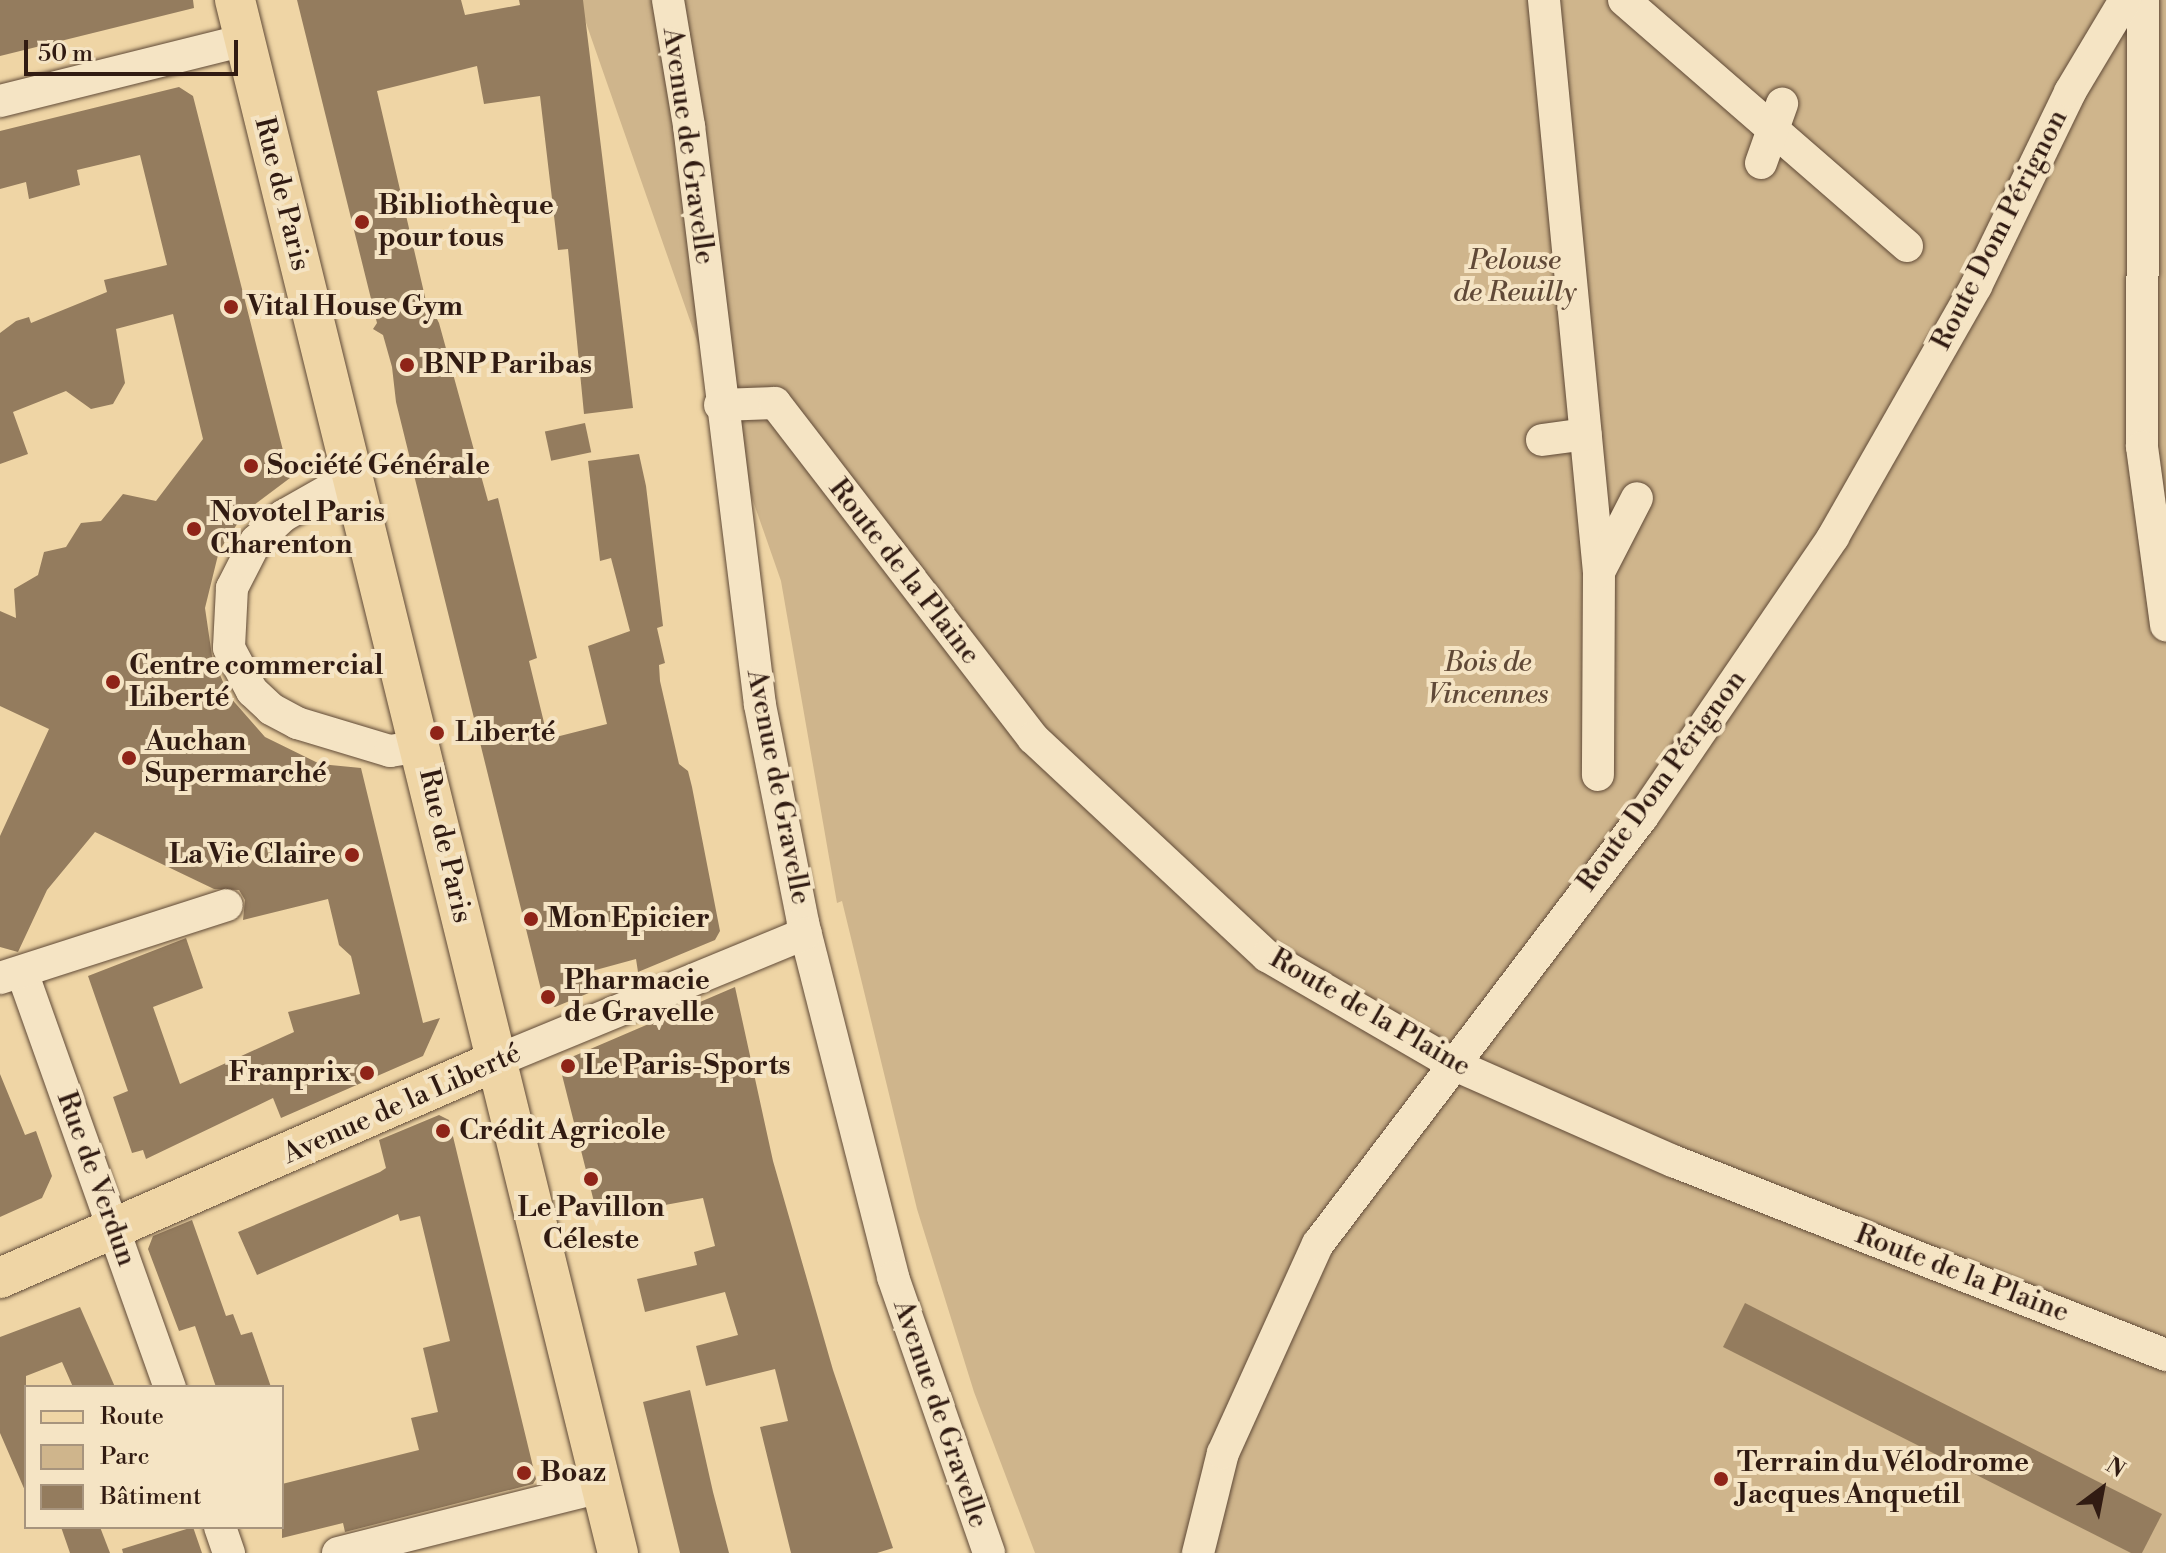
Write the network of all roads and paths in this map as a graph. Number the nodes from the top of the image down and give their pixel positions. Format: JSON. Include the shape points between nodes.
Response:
{"nodes":[{"id":1,"x":235,"y":0,"type":"edge"},
{"id":2,"x":668,"y":0,"type":"edge"},
{"id":3,"x":1544,"y":0,"type":"edge"},
{"id":4,"x":1624,"y":0,"type":"edge"},
{"id":5,"x":2125,"y":0,"type":"edge"},
{"id":6,"x":2143,"y":0,"type":"edge"},
{"id":7,"x":245,"y":40,"type":"junction"},
{"id":8,"x":0,"y":101,"type":"edge"},
{"id":9,"x":1778,"y":117,"type":"junction"},
{"id":10,"x":1761,"y":163,"type":"dead end"},
{"id":11,"x":1907,"y":246,"type":"dead end"},
{"id":12,"x":720,"y":405,"type":"junction"},
{"id":13,"x":1586,"y":434,"type":"junction"},
{"id":14,"x":1542,"y":440,"type":"dead end"},
{"id":15,"x":352,"y":477,"type":"junction"},
{"id":16,"x":1637,"y":498,"type":"dead end"},
{"id":17,"x":1599,"y":572,"type":"junction"},
{"id":18,"x":2166,"y":625,"type":"edge"},
{"id":19,"x":421,"y":746,"type":"junction"},
{"id":20,"x":1598,"y":775,"type":"dead end"},
{"id":21,"x":227,"y":905,"type":"dead end"},
{"id":22,"x":806,"y":933,"type":"junction"},
{"id":23,"x":11,"y":975,"type":"edge"},
{"id":24,"x":496,"y":1061,"type":"junction"},
{"id":25,"x":1455,"y":1065,"type":"junction"},
{"id":26,"x":114,"y":1229,"type":"junction"},
{"id":27,"x":0,"y":1278,"type":"edge"},
{"id":28,"x":2166,"y":1355,"type":"edge"},
{"id":29,"x":169,"y":1385,"type":"edge"},
{"id":30,"x":601,"y":1487,"type":"junction"},
{"id":31,"x":221,"y":1529,"type":"edge"},
{"id":32,"x":229,"y":1553,"type":"edge"},
{"id":33,"x":338,"y":1553,"type":"edge"},
{"id":34,"x":618,"y":1553,"type":"edge"},
{"id":35,"x":989,"y":1553,"type":"edge"},
{"id":36,"x":1198,"y":1553,"type":"edge"}],
"edges":[{"from":1,"to":7,"type":"main road","name":"Rue de Paris"},
{"from":2,"to":12,"type":"street","name":"Avenue de Gravelle","via":[[689,126]]},
{"from":3,"to":13,"type":"street"},
{"from":4,"to":9,"type":"street"},
{"from":5,"to":25,"type":"street","name":"Route Dom Pérignon","via":[[2070,92],[1976,286],[1833,537],[1643,816]]},
{"from":6,"to":18,"type":"street","via":[[2142,447]]},
{"from":7,"to":8,"type":"street"},
{"from":7,"to":15,"type":"main road","name":"Rue de Paris"},
{"from":9,"to":10,"type":"street"},
{"from":9,"to":11,"type":"street"},
{"from":12,"to":22,"type":"street","name":"Avenue de Gravelle","via":[[760,705]]},
{"from":12,"to":25,"type":"street","name":"Route de la Plaine","via":[[775,403],[1033,738],[1267,956]]},
{"from":13,"to":14,"type":"street"},
{"from":13,"to":17,"type":"street"},
{"from":15,"to":19,"type":"main road","name":"Rue de Paris"},
{"from":15,"to":19,"type":"street","via":[[283,516],[256,541],[232,588],[229,648],[252,691],[297,723],[390,751]]},
{"from":16,"to":17,"type":"street"},
{"from":17,"to":20,"type":"street"},
{"from":19,"to":24,"type":"main road","name":"Rue de Paris"},
{"from":21,"to":23,"type":"street"},
{"from":22,"to":24,"type":"street","name":"Avenue de la Liberté"},
{"from":22,"to":35,"type":"street","name":"Avenue de Gravelle","via":[[893,1277]]},
{"from":23,"to":26,"type":"street","name":"Rue de Verdun"},
{"from":24,"to":26,"type":"main road","name":"Avenue de la Liberté"},
{"from":24,"to":30,"type":"main road","name":"Rue de Paris"},
{"from":25,"to":28,"type":"street","name":"Route de la Plaine","via":[[1673,1161]]},
{"from":25,"to":36,"type":"street","name":"Route Dom Pérignon","via":[[1318,1244],[1223,1453]]},
{"from":26,"to":27,"type":"main road","name":"Avenue de la Liberté"},
{"from":26,"to":29,"type":"street","name":"Rue de Verdun"},
{"from":30,"to":33,"type":"street"},
{"from":30,"to":34,"type":"main road","name":"Rue de Paris"},
{"from":31,"to":32,"type":"street"}]}
